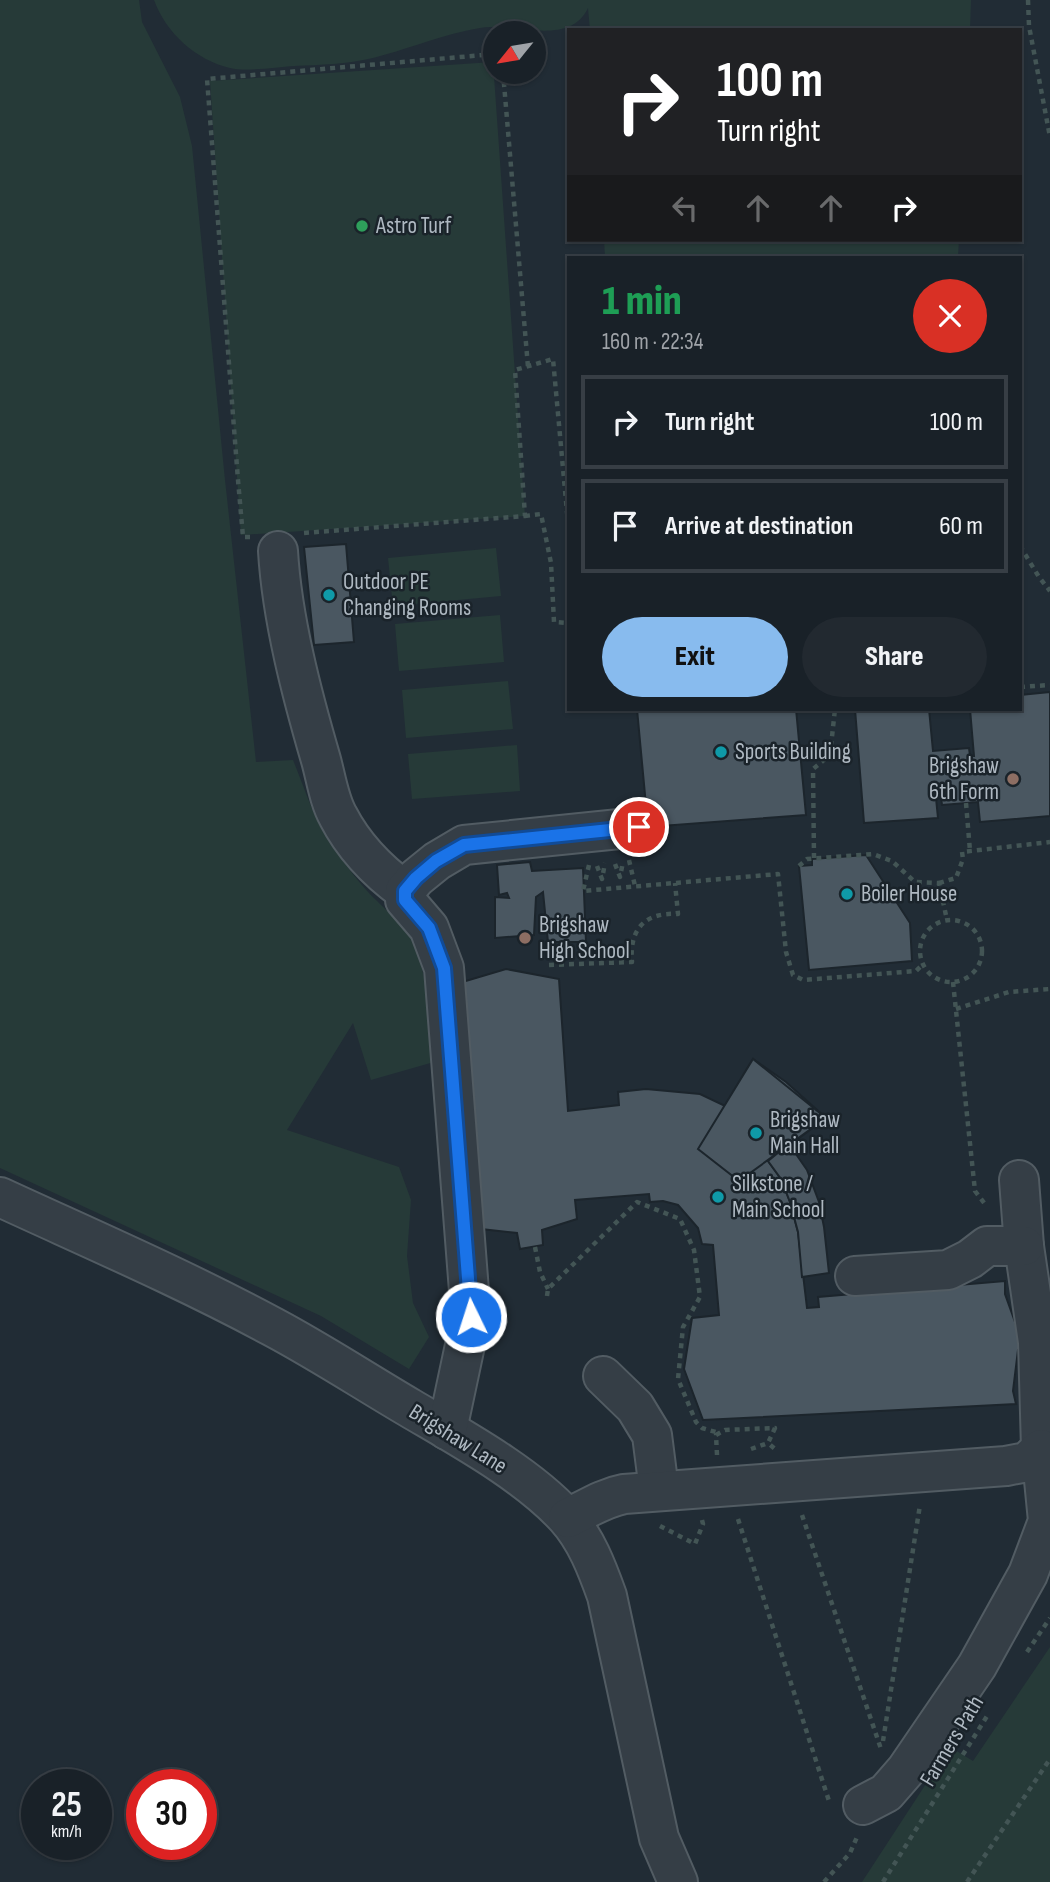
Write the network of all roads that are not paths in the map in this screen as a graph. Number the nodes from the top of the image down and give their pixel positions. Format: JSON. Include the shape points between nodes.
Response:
{"nodes":[{"id":1,"x":275,"y":541,"type":"road end"},
{"id":2,"x":639,"y":827,"type":"dead end"},
{"id":3,"x":405,"y":891,"type":"junction"},
{"id":4,"x":1019,"y":1180,"type":"dead end"},
{"id":5,"x":0,"y":1197,"type":"edge"},
{"id":6,"x":1024,"y":1246,"type":"junction"},
{"id":7,"x":855,"y":1276,"type":"dead end"},
{"id":8,"x":603,"y":1376,"type":"dead end"},
{"id":9,"x":447,"y":1430,"type":"junction"},
{"id":10,"x":1041,"y":1449,"type":"junction"},
{"id":11,"x":660,"y":1490,"type":"junction"},
{"id":12,"x":568,"y":1518,"type":"junction"},
{"id":13,"x":855,"y":1803,"type":"road end"},
{"id":14,"x":678,"y":1882,"type":"edge"}],
"edges":[{"from":1,"to":3,"type":"street","via":[[283,601],[336,814],[361,852]]},
{"from":2,"to":3,"type":"street","via":[[464,845],[436,861]]},
{"from":3,"to":9,"type":"street","via":[[405,900],[429,928],[444,968],[471,1317]]},
{"from":4,"to":6,"type":"street"},
{"from":5,"to":9,"type":"street","name":"Brigshaw Lane","via":[[275,1328]]},
{"from":6,"to":7,"type":"street","via":[[987,1246],[948,1270]]},
{"from":6,"to":10,"type":"street","via":[[1038,1342]]},
{"from":8,"to":11,"type":"street","via":[[635,1407],[652,1434]]},
{"from":9,"to":12,"type":"street","name":"Brigshaw Lane","via":[[541,1493]]},
{"from":10,"to":11,"type":"street","via":[[1027,1462],[1006,1466]]},
{"from":10,"to":13,"type":"street","via":[[1048,1521],[1028,1574],[977,1666],[906,1770],[886,1793]]},
{"from":11,"to":12,"type":"street","via":[[603,1498]]},
{"from":12,"to":14,"type":"street","name":"Brigshaw Lane","via":[[598,1569],[607,1596],[659,1839]]}]}
